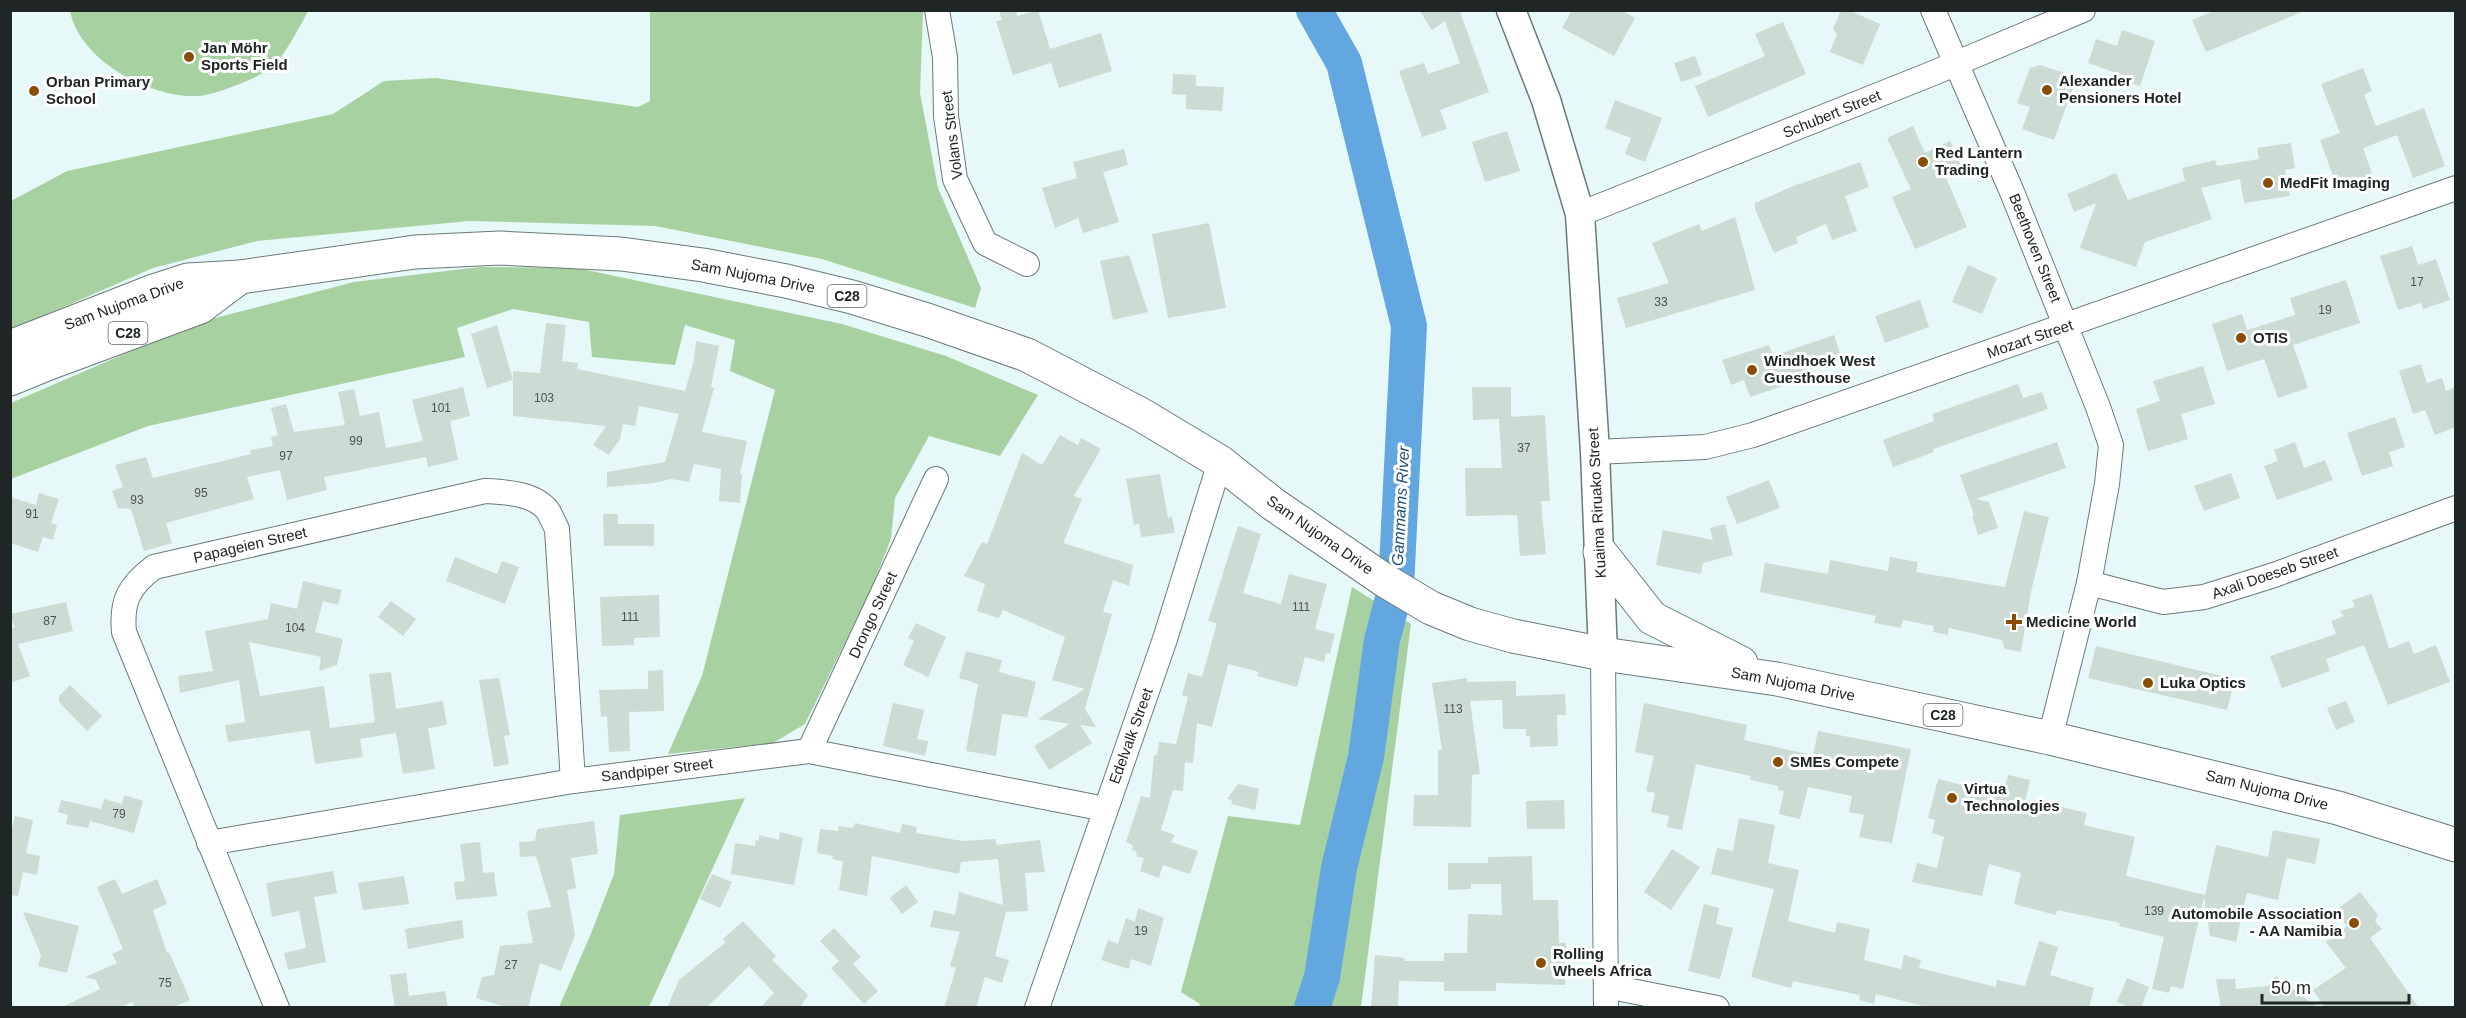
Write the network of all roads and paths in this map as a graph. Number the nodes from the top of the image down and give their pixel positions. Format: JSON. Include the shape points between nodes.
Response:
{"nodes":[{"id":1,"x":937,"y":10,"type":"edge"},
{"id":2,"x":1510,"y":10,"type":"edge"},
{"id":3,"x":1933,"y":10,"type":"edge"},
{"id":4,"x":2083,"y":10,"type":"edge"},
{"id":5,"x":1956,"y":63,"type":"junction"},
{"id":6,"x":2456,"y":188,"type":"edge"},
{"id":7,"x":1580,"y":214,"type":"junction"},
{"id":8,"x":1027,"y":264,"type":"dead end"},
{"id":9,"x":240,"y":277,"type":"junction"},
{"id":10,"x":2066,"y":326,"type":"junction"},
{"id":11,"x":10,"y":347,"type":"edge"},
{"id":12,"x":10,"y":379,"type":"edge"},
{"id":13,"x":1595,"y":452,"type":"junction"},
{"id":14,"x":1220,"y":462,"type":"junction"},
{"id":15,"x":936,"y":479,"type":"dead end"},
{"id":16,"x":2456,"y":508,"type":"edge"},
{"id":17,"x":1600,"y":552,"type":"junction"},
{"id":18,"x":2089,"y":583,"type":"junction"},
{"id":19,"x":1603,"y":654,"type":"junction"},
{"id":20,"x":1778,"y":679,"type":"junction"},
{"id":21,"x":2050,"y":738,"type":"junction"},
{"id":22,"x":809,"y":751,"type":"junction"},
{"id":23,"x":573,"y":781,"type":"junction"},
{"id":24,"x":1105,"y":809,"type":"junction"},
{"id":25,"x":209,"y":843,"type":"junction"},
{"id":26,"x":2455,"y":845,"type":"edge"},
{"id":27,"x":1606,"y":997,"type":"edge"},
{"id":28,"x":276,"y":1008,"type":"edge"},
{"id":29,"x":1037,"y":1008,"type":"edge"},
{"id":30,"x":1717,"y":1008,"type":"edge"}],
"edges":[{"from":1,"to":8,"type":"street","name":"Volans Street","via":[[955,179],[985,243]]},
{"from":2,"to":7,"type":"street","name":"Kuaima Riruako Street","via":[[1546,100]]},
{"from":3,"to":5,"type":"street","name":"Beethoven Street"},
{"from":4,"to":5,"type":"street","name":"Schubert Street"},
{"from":5,"to":7,"type":"street","name":"Schubert Street"},
{"from":5,"to":10,"type":"street","name":"Beethoven Street"},
{"from":6,"to":10,"type":"street","name":"Mozart Street"},
{"from":7,"to":13,"type":"street","name":"Kuaima Riruako Street"},
{"from":9,"to":11,"type":"highway","name":"Sam Nujoma Drive","number":"C28","via":[[188,280]]},
{"from":9,"to":12,"type":"highway","name":"Sam Nujoma Drive","number":"C28","via":[[200,307]]},
{"from":9,"to":14,"type":"highway","name":"Sam Nujoma Drive","number":"C28","via":[[415,252],[500,248],[621,254],[703,265],[852,297],[1027,355]]},
{"from":10,"to":13,"type":"street","name":"Mozart Street","via":[[1753,435],[1705,447]]},
{"from":10,"to":18,"type":"street","name":"Beethoven Street","via":[[2111,445]]},
{"from":13,"to":17,"type":"street","name":"Kuaima Riruako Street"},
{"from":14,"to":19,"type":"highway","name":"Sam Nujoma Drive","number":"C28","via":[[1273,504],[1431,608],[1513,636]]},
{"from":14,"to":24,"type":"street","name":"Edelvalk Street","via":[[1165,639]]},
{"from":15,"to":22,"type":"street","name":"Drongo Street"},
{"from":16,"to":18,"type":"street","name":"Axali Doeseb Street","via":[[2204,597],[2163,602]]},
{"from":17,"to":19,"type":"street","name":"Kuaima Riruako Street"},
{"from":17,"to":20,"type":"highway","via":[[1652,618]]},
{"from":18,"to":21,"type":"street","name":"Beethoven Street"},
{"from":19,"to":20,"type":"highway","name":"Sam Nujoma Drive","number":"C28"},
{"from":19,"to":27,"type":"street","name":"Kuaima Riruako Street"},
{"from":20,"to":21,"type":"highway","name":"Sam Nujoma Drive","number":"C28"},
{"from":21,"to":26,"type":"highway","name":"Sam Nujoma Drive","number":"C28","via":[[2338,808]]},
{"from":22,"to":23,"type":"street","name":"Sandpiper Street"},
{"from":22,"to":24,"type":"street","name":"Sandpiper Street"},
{"from":23,"to":25,"type":"street","name":"Sandpiper Street"},
{"from":23,"to":25,"type":"street","name":"Papageien Street","via":[[557,529],[547,509],[532,500],[511,492],[485,491],[154,567],[137,580],[122,613],[124,632]]},
{"from":24,"to":29,"type":"street","name":"Edelvalk Street"},
{"from":25,"to":28,"type":"street","name":"Papageien Street"},
{"from":27,"to":30,"type":"street"}]}
